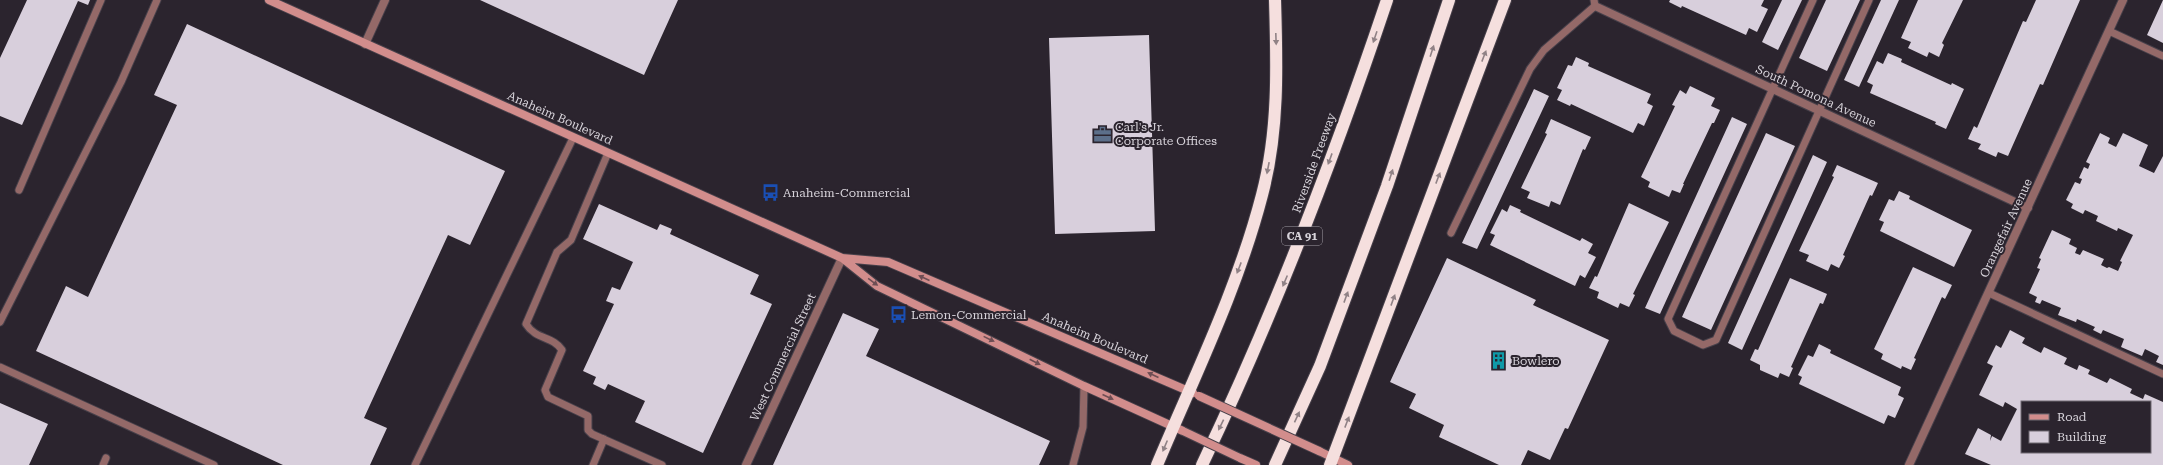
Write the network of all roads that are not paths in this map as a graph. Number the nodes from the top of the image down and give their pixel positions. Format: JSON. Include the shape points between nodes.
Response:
{"nodes":[{"id":1,"x":101,"y":0,"type":"edge"},
{"id":2,"x":156,"y":0,"type":"edge"},
{"id":3,"x":269,"y":0,"type":"edge"},
{"id":4,"x":385,"y":0,"type":"edge"},
{"id":5,"x":1275,"y":0,"type":"edge"},
{"id":6,"x":1388,"y":0,"type":"edge"},
{"id":7,"x":1449,"y":0,"type":"edge"},
{"id":8,"x":1505,"y":0,"type":"edge"},
{"id":9,"x":1812,"y":0,"type":"edge"},
{"id":10,"x":1869,"y":0,"type":"edge"},
{"id":11,"x":2124,"y":0,"type":"edge"},
{"id":12,"x":1594,"y":3,"type":"edge"},
{"id":13,"x":2109,"y":31,"type":"junction"},
{"id":14,"x":365,"y":44,"type":"junction"},
{"id":15,"x":2163,"y":56,"type":"edge"},
{"id":16,"x":1772,"y":89,"type":"junction"},
{"id":17,"x":1819,"y":111,"type":"junction"},
{"id":18,"x":573,"y":138,"type":"junction"},
{"id":19,"x":608,"y":153,"type":"junction"},
{"id":20,"x":19,"y":190,"type":"dead end"},
{"id":21,"x":2028,"y":208,"type":"junction"},
{"id":22,"x":1451,"y":234,"type":"dead end"},
{"id":23,"x":842,"y":258,"type":"junction"},
{"id":24,"x":1989,"y":292,"type":"junction"},
{"id":25,"x":0,"y":322,"type":"edge"},
{"id":26,"x":0,"y":367,"type":"edge"},
{"id":27,"x":2163,"y":374,"type":"edge"},
{"id":28,"x":1084,"y":386,"type":"junction"},
{"id":29,"x":1194,"y":393,"type":"junction"},
{"id":30,"x":1178,"y":429,"type":"junction"},
{"id":31,"x":604,"y":439,"type":"junction"},
{"id":32,"x":1331,"y":462,"type":"edge"},
{"id":33,"x":214,"y":465,"type":"edge"},
{"id":34,"x":415,"y":465,"type":"edge"},
{"id":35,"x":593,"y":465,"type":"edge"},
{"id":36,"x":662,"y":465,"type":"edge"},
{"id":37,"x":746,"y":465,"type":"edge"},
{"id":38,"x":1073,"y":465,"type":"edge"},
{"id":39,"x":1157,"y":465,"type":"edge"},
{"id":40,"x":1202,"y":465,"type":"edge"},
{"id":41,"x":1256,"y":465,"type":"edge"},
{"id":42,"x":1274,"y":465,"type":"edge"},
{"id":43,"x":1348,"y":465,"type":"edge"},
{"id":44,"x":1909,"y":465,"type":"edge"}],
"edges":[{"from":1,"to":20,"type":"lane"},
{"from":2,"to":25,"type":"lane","via":[[121,82]]},
{"from":3,"to":14,"type":"street","name":"Anaheim Boulevard"},
{"from":4,"to":14,"type":"street"},
{"from":5,"to":29,"type":"highway","one_way":true,"via":[[1278,69],[1270,157],[1262,194],[1240,264]]},
{"from":6,"to":40,"type":"highway","name":"Riverside Freeway","number":"CA 91","one_way":true,"via":[[1294,260]]},
{"from":42,"to":7,"type":"highway","one_way":true,"via":[[1323,359],[1387,186]]},
{"from":32,"to":8,"type":"highway","one_way":true},
{"from":9,"to":16,"type":"lane"},
{"from":10,"to":17,"type":"lane"},
{"from":11,"to":13,"type":"street","name":"Orangefair Avenue"},
{"from":12,"to":16,"type":"street","name":"South Pomona Avenue"},
{"from":12,"to":22,"type":"lane","via":[[1544,50],[1530,69]]},
{"from":13,"to":15,"type":"lane"},
{"from":13,"to":21,"type":"street","name":"Orangefair Avenue"},
{"from":14,"to":18,"type":"street","name":"Anaheim Boulevard"},
{"from":16,"to":17,"type":"street","name":"South Pomona Avenue"},
{"from":16,"to":17,"type":"lane","via":[[1668,319],[1674,331],[1703,345],[1716,340]]},
{"from":17,"to":21,"type":"street","name":"South Pomona Avenue"},
{"from":18,"to":19,"type":"street","name":"Anaheim Boulevard"},
{"from":18,"to":34,"type":"lane"},
{"from":19,"to":23,"type":"street","name":"Anaheim Boulevard"},
{"from":19,"to":31,"type":"lane","via":[[571,240],[557,252],[526,324],[531,332],[559,344],[562,350],[545,390],[548,397],[588,416],[588,430]]},
{"from":21,"to":24,"type":"street","name":"Orangefair Avenue"},
{"from":23,"to":28,"type":"street","name":"Anaheim Boulevard","one_way":true,"via":[[877,286]]},
{"from":29,"to":23,"type":"street","name":"Anaheim Boulevard","one_way":true,"via":[[888,262]]},
{"from":23,"to":37,"type":"street","name":"West Commercial Street"},
{"from":24,"to":27,"type":"lane"},
{"from":24,"to":44,"type":"street","name":"Orangefair Avenue"},
{"from":26,"to":33,"type":"lane"},
{"from":28,"to":30,"type":"street","name":"Anaheim Boulevard","one_way":true},
{"from":28,"to":38,"type":"lane","via":[[1082,428]]},
{"from":29,"to":30,"type":"highway"},
{"from":29,"to":32,"type":"street","name":"Anaheim Boulevard","bridge":true,"via":[[1319,451]]},
{"from":30,"to":39,"type":"highway","one_way":true},
{"from":30,"to":41,"type":"street","name":"Anaheim Boulevard","bridge":true},
{"from":31,"to":35,"type":"lane"},
{"from":31,"to":36,"type":"lane"},
{"from":32,"to":43,"type":"street","name":"Anaheim Boulevard"}]}
